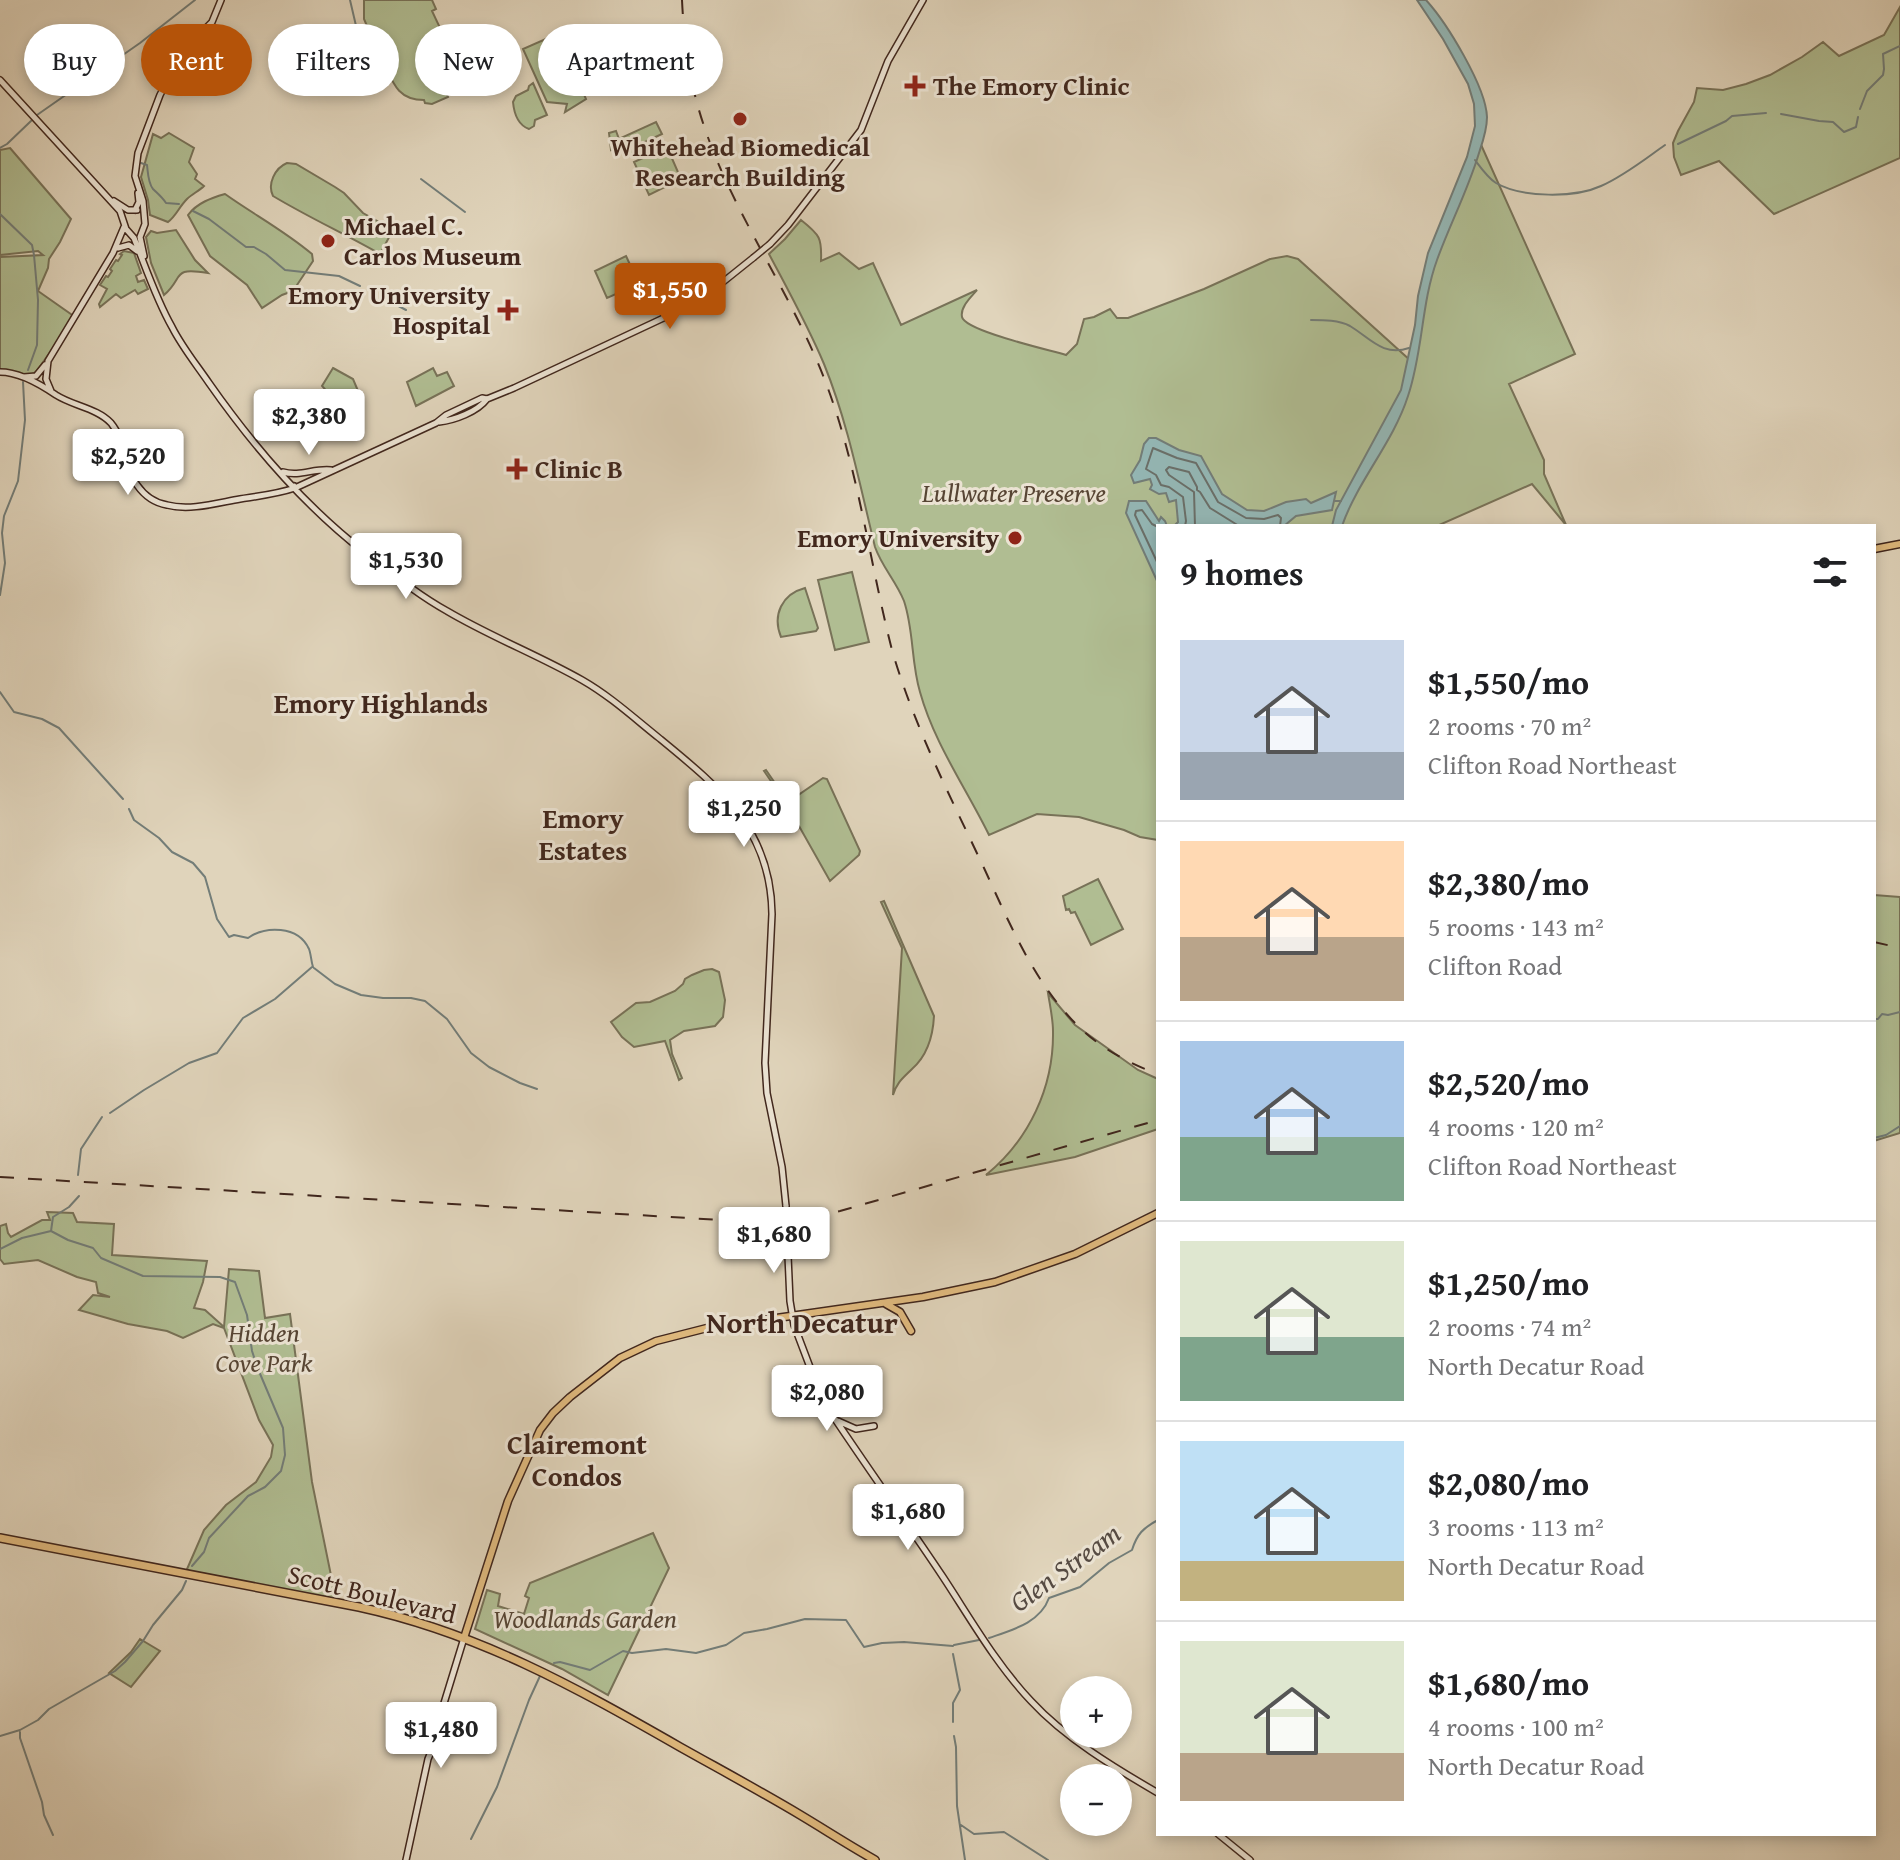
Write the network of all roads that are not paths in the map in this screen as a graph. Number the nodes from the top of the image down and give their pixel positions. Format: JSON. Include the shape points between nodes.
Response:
{"nodes":[{"id":1,"x":923,"y":0,"type":"edge"},
{"id":2,"x":220,"y":5,"type":"edge"},
{"id":3,"x":0,"y":80,"type":"edge"},
{"id":4,"x":136,"y":183,"type":"junction"},
{"id":5,"x":106,"y":196,"type":"junction"},
{"id":6,"x":133,"y":210,"type":"junction"},
{"id":7,"x":144,"y":215,"type":"junction"},
{"id":8,"x":124,"y":224,"type":"junction"},
{"id":9,"x":143,"y":230,"type":"junction"},
{"id":10,"x":131,"y":233,"type":"junction"},
{"id":11,"x":115,"y":251,"type":"junction"},
{"id":12,"x":141,"y":256,"type":"junction"},
{"id":13,"x":146,"y":268,"type":"junction"},
{"id":14,"x":48,"y":361,"type":"junction"},
{"id":15,"x":0,"y":372,"type":"edge"},
{"id":16,"x":23,"y":377,"type":"junction"},
{"id":17,"x":51,"y":391,"type":"junction"},
{"id":18,"x":351,"y":462,"type":"junction"},
{"id":19,"x":332,"y":471,"type":"junction"},
{"id":20,"x":281,"y":472,"type":"junction"},
{"id":21,"x":304,"y":483,"type":"junction"},
{"id":22,"x":295,"y":488,"type":"junction"},
{"id":23,"x":1900,"y":544,"type":"edge"},
{"id":24,"x":1876,"y":549,"type":"edge"},
{"id":25,"x":1156,"y":1214,"type":"edge"},
{"id":26,"x":883,"y":1303,"type":"junction"},
{"id":27,"x":792,"y":1316,"type":"junction"},
{"id":28,"x":911,"y":1331,"type":"dead end"},
{"id":29,"x":836,"y":1419,"type":"junction"},
{"id":30,"x":874,"y":1426,"type":"dead end"},
{"id":31,"x":0,"y":1538,"type":"edge"},
{"id":32,"x":464,"y":1638,"type":"junction"},
{"id":33,"x":1156,"y":1792,"type":"edge"},
{"id":34,"x":1220,"y":1836,"type":"edge"},
{"id":35,"x":406,"y":1860,"type":"edge"},
{"id":36,"x":875,"y":1860,"type":"edge"},
{"id":37,"x":1250,"y":1860,"type":"edge"}],
"edges":[{"from":1,"to":18,"type":"main road","bridge":true,"via":[[888,61],[861,130],[770,244],[687,307]]},
{"from":2,"to":4,"type":"main road","via":[[160,95],[138,153]]},
{"from":3,"to":5,"type":"main road"},
{"from":4,"to":6,"type":"main road","via":[[139,202]]},
{"from":4,"to":7,"type":"main road"},
{"from":5,"to":6,"type":"main road"},
{"from":5,"to":8,"type":"main road"},
{"from":6,"to":7,"type":"main road"},
{"from":6,"to":8,"type":"main road"},
{"from":7,"to":9,"type":"main road"},
{"from":8,"to":10,"type":"main road"},
{"from":8,"to":11,"type":"main road"},
{"from":9,"to":10,"type":"main road"},
{"from":9,"to":13,"type":"main road"},
{"from":10,"to":11,"type":"main road"},
{"from":10,"to":12,"type":"main road"},
{"from":11,"to":12,"type":"main road","via":[[129,245]]},
{"from":11,"to":14,"type":"main road"},
{"from":12,"to":13,"type":"main road"},
{"from":13,"to":20,"type":"main road","via":[[178,338],[224,405]]},
{"from":14,"to":16,"type":"main road","via":[[36,376]]},
{"from":14,"to":17,"type":"main road"},
{"from":15,"to":16,"type":"main road"},
{"from":16,"to":17,"type":"main road"},
{"from":17,"to":22,"type":"main road","via":[[109,421],[135,484],[162,504],[202,505]]},
{"from":18,"to":19,"type":"main road"},
{"from":18,"to":21,"type":"main road"},
{"from":19,"to":20,"type":"main road"},
{"from":19,"to":21,"type":"main road"},
{"from":20,"to":22,"type":"main road"},
{"from":21,"to":22,"type":"main road"},
{"from":22,"to":27,"type":"main road","bridge":true,"via":[[362,551],[435,604],[609,698],[692,765],[741,816],[760,849],[770,890],[765,1063],[782,1167]]},
{"from":23,"to":24,"type":"main road"},
{"from":25,"to":26,"type":"main road","via":[[1075,1254],[1001,1280]]},
{"from":26,"to":27,"type":"main road"},
{"from":26,"to":28,"type":"main road","via":[[900,1312]]},
{"from":27,"to":29,"type":"main road","via":[[814,1381]]},
{"from":27,"to":32,"type":"main road","via":[[656,1341],[620,1358],[553,1413],[534,1441],[508,1501]]},
{"from":29,"to":30,"type":"main road","via":[[856,1429]]},
{"from":29,"to":33,"type":"main road","via":[[1026,1695],[1078,1741]]},
{"from":31,"to":32,"type":"highway","name":"Scott Boulevard","via":[[359,1607]]},
{"from":32,"to":35,"type":"main road","via":[[428,1759]]},
{"from":32,"to":36,"type":"highway","name":"Scott Boulevard","via":[[589,1695]]},
{"from":34,"to":37,"type":"main road"}]}
